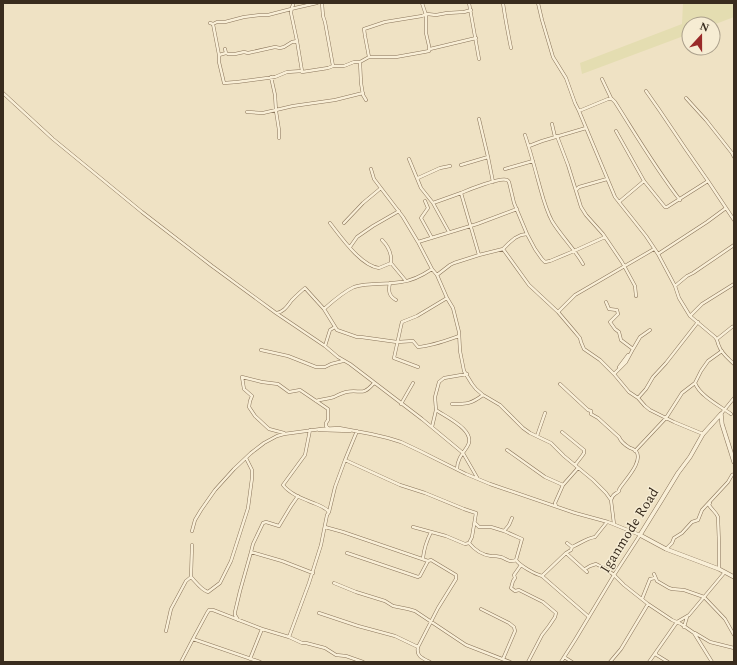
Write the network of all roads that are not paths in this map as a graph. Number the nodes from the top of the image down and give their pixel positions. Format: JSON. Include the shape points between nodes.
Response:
{"nodes":[{"id":1,"x":293,"y":3,"type":"edge"},
{"id":2,"x":317,"y":3,"type":"edge"},
{"id":3,"x":322,"y":3,"type":"edge"},
{"id":4,"x":422,"y":3,"type":"edge"},
{"id":5,"x":469,"y":3,"type":"edge"},
{"id":6,"x":503,"y":3,"type":"edge"},
{"id":7,"x":538,"y":3,"type":"edge"},
{"id":8,"x":292,"y":9,"type":"junction"},
{"id":9,"x":471,"y":10,"type":"junction"},
{"id":10,"x":426,"y":14,"type":"junction"},
{"id":11,"x":210,"y":23,"type":"dead end"},
{"id":12,"x":213,"y":24,"type":"junction"},
{"id":13,"x":476,"y":38,"type":"junction"},
{"id":14,"x":297,"y":41,"type":"junction"},
{"id":15,"x":511,"y":48,"type":"dead end"},
{"id":16,"x":429,"y":51,"type":"junction"},
{"id":17,"x":219,"y":55,"type":"junction"},
{"id":18,"x":369,"y":57,"type":"junction"},
{"id":19,"x":479,"y":59,"type":"dead end"},
{"id":20,"x":360,"y":62,"type":"junction"},
{"id":21,"x":333,"y":66,"type":"junction"},
{"id":22,"x":302,"y":71,"type":"junction"},
{"id":23,"x":271,"y":77,"type":"junction"},
{"id":24,"x":602,"y":79,"type":"dead end"},
{"id":25,"x":646,"y":91,"type":"dead end"},
{"id":26,"x":3,"y":93,"type":"edge"},
{"id":27,"x":363,"y":93,"type":"junction"},
{"id":28,"x":686,"y":98,"type":"dead end"},
{"id":29,"x":612,"y":99,"type":"junction"},
{"id":30,"x":366,"y":100,"type":"dead end"},
{"id":31,"x":276,"y":111,"type":"junction"},
{"id":32,"x":579,"y":111,"type":"junction"},
{"id":33,"x":247,"y":112,"type":"dead end"},
{"id":34,"x":479,"y":119,"type":"dead end"},
{"id":35,"x":552,"y":124,"type":"dead end"},
{"id":36,"x":586,"y":128,"type":"junction"},
{"id":37,"x":616,"y":131,"type":"dead end"},
{"id":38,"x":525,"y":135,"type":"dead end"},
{"id":39,"x":556,"y":137,"type":"junction"},
{"id":40,"x":279,"y":138,"type":"dead end"},
{"id":41,"x":529,"y":146,"type":"junction"},
{"id":42,"x":733,"y":152,"type":"edge"},
{"id":43,"x":488,"y":157,"type":"junction"},
{"id":44,"x":734,"y":157,"type":"edge"},
{"id":45,"x":409,"y":159,"type":"dead end"},
{"id":46,"x":533,"y":161,"type":"junction"},
{"id":47,"x":461,"y":165,"type":"dead end"},
{"id":48,"x":450,"y":166,"type":"dead end"},
{"id":49,"x":371,"y":169,"type":"dead end"},
{"id":50,"x":505,"y":169,"type":"dead end"},
{"id":51,"x":418,"y":178,"type":"junction"},
{"id":52,"x":608,"y":179,"type":"junction"},
{"id":53,"x":644,"y":181,"type":"junction"},
{"id":54,"x":708,"y":181,"type":"junction"},
{"id":55,"x":493,"y":182,"type":"junction"},
{"id":56,"x":574,"y":186,"type":"junction"},
{"id":57,"x":579,"y":187,"type":"junction"},
{"id":58,"x":381,"y":188,"type":"junction"},
{"id":59,"x":576,"y":190,"type":"junction"},
{"id":60,"x":461,"y":193,"type":"junction"},
{"id":61,"x":680,"y":200,"type":"junction"},
{"id":62,"x":425,"y":201,"type":"dead end"},
{"id":63,"x":619,"y":202,"type":"junction"},
{"id":64,"x":433,"y":203,"type":"junction"},
{"id":65,"x":726,"y":208,"type":"junction"},
{"id":66,"x":517,"y":210,"type":"junction"},
{"id":67,"x":399,"y":211,"type":"junction"},
{"id":68,"x":734,"y":220,"type":"edge"},
{"id":69,"x":330,"y":223,"type":"dead end"},
{"id":70,"x":344,"y":223,"type":"dead end"},
{"id":71,"x":470,"y":226,"type":"junction"},
{"id":72,"x":450,"y":232,"type":"junction"},
{"id":73,"x":527,"y":234,"type":"junction"},
{"id":74,"x":605,"y":237,"type":"junction"},
{"id":75,"x":432,"y":238,"type":"junction"},
{"id":76,"x":382,"y":240,"type":"dead end"},
{"id":77,"x":418,"y":242,"type":"junction"},
{"id":78,"x":734,"y":244,"type":"edge"},
{"id":79,"x":350,"y":247,"type":"junction"},
{"id":80,"x":504,"y":249,"type":"junction"},
{"id":81,"x":654,"y":249,"type":"junction"},
{"id":82,"x":574,"y":251,"type":"junction"},
{"id":83,"x":658,"y":254,"type":"junction"},
{"id":84,"x":479,"y":255,"type":"junction"},
{"id":85,"x":391,"y":263,"type":"junction"},
{"id":86,"x":583,"y":264,"type":"dead end"},
{"id":87,"x":624,"y":267,"type":"junction"},
{"id":88,"x":432,"y":269,"type":"junction"},
{"id":89,"x":437,"y":275,"type":"junction"},
{"id":90,"x":406,"y":281,"type":"junction"},
{"id":91,"x":390,"y":283,"type":"junction"},
{"id":92,"x":734,"y":284,"type":"edge"},
{"id":93,"x":675,"y":286,"type":"junction"},
{"id":94,"x":636,"y":296,"type":"dead end"},
{"id":95,"x":447,"y":298,"type":"junction"},
{"id":96,"x":396,"y":300,"type":"dead end"},
{"id":97,"x":606,"y":302,"type":"dead end"},
{"id":98,"x":324,"y":309,"type":"junction"},
{"id":99,"x":558,"y":312,"type":"junction"},
{"id":100,"x":276,"y":313,"type":"junction"},
{"id":101,"x":690,"y":316,"type":"junction"},
{"id":102,"x":698,"y":322,"type":"junction"},
{"id":103,"x":734,"y":326,"type":"edge"},
{"id":104,"x":335,"y":327,"type":"junction"},
{"id":105,"x":650,"y":330,"type":"dead end"},
{"id":106,"x":459,"y":336,"type":"junction"},
{"id":107,"x":717,"y":339,"type":"junction"},
{"id":108,"x":397,"y":342,"type":"junction"},
{"id":109,"x":325,"y":346,"type":"junction"},
{"id":110,"x":633,"y":349,"type":"junction"},
{"id":111,"x":261,"y":350,"type":"dead end"},
{"id":112,"x":722,"y":351,"type":"junction"},
{"id":113,"x":344,"y":360,"type":"junction"},
{"id":114,"x":734,"y":364,"type":"edge"},
{"id":115,"x":418,"y":367,"type":"dead end"},
{"id":116,"x":467,"y":374,"type":"junction"},
{"id":117,"x":614,"y":374,"type":"junction"},
{"id":118,"x":374,"y":383,"type":"junction"},
{"id":119,"x":413,"y":383,"type":"dead end"},
{"id":120,"x":695,"y":383,"type":"junction"},
{"id":121,"x":560,"y":384,"type":"dead end"},
{"id":122,"x":483,"y":395,"type":"junction"},
{"id":123,"x":638,"y":398,"type":"junction"},
{"id":124,"x":734,"y":398,"type":"edge"},
{"id":125,"x":323,"y":399,"type":"junction"},
{"id":126,"x":316,"y":401,"type":"junction"},
{"id":127,"x":401,"y":404,"type":"junction"},
{"id":128,"x":452,"y":404,"type":"dead end"},
{"id":129,"x":322,"y":405,"type":"junction"},
{"id":130,"x":724,"y":409,"type":"junction"},
{"id":131,"x":436,"y":410,"type":"junction"},
{"id":132,"x":545,"y":413,"type":"dead end"},
{"id":133,"x":721,"y":414,"type":"junction"},
{"id":134,"x":731,"y":414,"type":"dead end"},
{"id":135,"x":666,"y":418,"type":"junction"},
{"id":136,"x":717,"y":419,"type":"junction"},
{"id":137,"x":722,"y":424,"type":"junction"},
{"id":138,"x":329,"y":428,"type":"junction"},
{"id":139,"x":432,"y":428,"type":"junction"},
{"id":140,"x":310,"y":430,"type":"junction"},
{"id":141,"x":562,"y":432,"type":"dead end"},
{"id":142,"x":284,"y":434,"type":"junction"},
{"id":143,"x":703,"y":434,"type":"junction"},
{"id":144,"x":537,"y":436,"type":"junction"},
{"id":145,"x":507,"y":450,"type":"dead end"},
{"id":146,"x":635,"y":451,"type":"junction"},
{"id":147,"x":461,"y":452,"type":"junction"},
{"id":148,"x":246,"y":458,"type":"junction"},
{"id":149,"x":345,"y":460,"type":"junction"},
{"id":150,"x":734,"y":462,"type":"edge"},
{"id":151,"x":575,"y":465,"type":"junction"},
{"id":152,"x":578,"y":468,"type":"junction"},
{"id":153,"x":457,"y":469,"type":"junction"},
{"id":154,"x":734,"y":474,"type":"edge"},
{"id":155,"x":478,"y":480,"type":"junction"},
{"id":156,"x":563,"y":485,"type":"junction"},
{"id":157,"x":298,"y":496,"type":"junction"},
{"id":158,"x":610,"y":496,"type":"junction"},
{"id":159,"x":710,"y":501,"type":"junction"},
{"id":160,"x":556,"y":506,"type":"junction"},
{"id":161,"x":329,"y":512,"type":"junction"},
{"id":162,"x":512,"y":518,"type":"dead end"},
{"id":163,"x":608,"y":522,"type":"junction"},
{"id":164,"x":474,"y":523,"type":"junction"},
{"id":165,"x":614,"y":524,"type":"junction"},
{"id":166,"x":325,"y":527,"type":"junction"},
{"id":167,"x":414,"y":527,"type":"dead end"},
{"id":168,"x":504,"y":530,"type":"junction"},
{"id":169,"x":192,"y":531,"type":"dead end"},
{"id":170,"x":431,"y":532,"type":"junction"},
{"id":171,"x":640,"y":535,"type":"junction"},
{"id":172,"x":468,"y":543,"type":"junction"},
{"id":173,"x":566,"y":543,"type":"dead end"},
{"id":174,"x":192,"y":545,"type":"dead end"},
{"id":175,"x":572,"y":547,"type":"junction"},
{"id":176,"x":666,"y":549,"type":"junction"},
{"id":177,"x":251,"y":552,"type":"junction"},
{"id":178,"x":346,"y":553,"type":"dead end"},
{"id":179,"x":566,"y":553,"type":"junction"},
{"id":180,"x":423,"y":558,"type":"junction"},
{"id":181,"x":516,"y":560,"type":"junction"},
{"id":182,"x":428,"y":561,"type":"junction"},
{"id":183,"x":521,"y":565,"type":"junction"},
{"id":184,"x":584,"y":569,"type":"junction"},
{"id":185,"x":719,"y":569,"type":"junction"},
{"id":186,"x":587,"y":572,"type":"dead end"},
{"id":187,"x":725,"y":572,"type":"junction"},
{"id":188,"x":313,"y":573,"type":"junction"},
{"id":189,"x":654,"y":574,"type":"dead end"},
{"id":190,"x":614,"y":575,"type":"junction"},
{"id":191,"x":542,"y":576,"type":"junction"},
{"id":192,"x":191,"y":577,"type":"junction"},
{"id":193,"x":734,"y":577,"type":"edge"},
{"id":194,"x":655,"y":578,"type":"junction"},
{"id":195,"x":334,"y":583,"type":"dead end"},
{"id":196,"x":704,"y":598,"type":"junction"},
{"id":197,"x":642,"y":599,"type":"junction"},
{"id":198,"x":648,"y":604,"type":"junction"},
{"id":199,"x":481,"y":609,"type":"dead end"},
{"id":200,"x":319,"y":613,"type":"dead end"},
{"id":201,"x":589,"y":617,"type":"junction"},
{"id":202,"x":688,"y":617,"type":"junction"},
{"id":203,"x":238,"y":620,"type":"junction"},
{"id":204,"x":431,"y":622,"type":"junction"},
{"id":205,"x":676,"y":622,"type":"junction"},
{"id":206,"x":684,"y":627,"type":"junction"},
{"id":207,"x":262,"y":629,"type":"junction"},
{"id":208,"x":166,"y":631,"type":"dead end"},
{"id":209,"x":694,"y":633,"type":"junction"},
{"id":210,"x":734,"y":635,"type":"edge"},
{"id":211,"x":289,"y":637,"type":"junction"},
{"id":212,"x":194,"y":639,"type":"junction"},
{"id":213,"x":418,"y":647,"type":"junction"},
{"id":214,"x":734,"y":648,"type":"edge"},
{"id":215,"x":656,"y":652,"type":"junction"},
{"id":216,"x":564,"y":656,"type":"junction"},
{"id":217,"x":250,"y":659,"type":"junction"},
{"id":218,"x":503,"y":659,"type":"junction"},
{"id":219,"x":181,"y":662,"type":"edge"},
{"id":220,"x":260,"y":662,"type":"edge"},
{"id":221,"x":363,"y":662,"type":"edge"},
{"id":222,"x":430,"y":662,"type":"edge"},
{"id":223,"x":510,"y":662,"type":"edge"},
{"id":224,"x":528,"y":662,"type":"edge"},
{"id":225,"x":560,"y":662,"type":"edge"},
{"id":226,"x":572,"y":662,"type":"edge"},
{"id":227,"x":610,"y":662,"type":"edge"},
{"id":228,"x":649,"y":662,"type":"edge"},
{"id":229,"x":668,"y":662,"type":"edge"},
{"id":230,"x":712,"y":662,"type":"edge"}],
"edges":[{"from":1,"to":8,"type":"street"},
{"from":2,"to":8,"type":"street"},
{"from":3,"to":21,"type":"street"},
{"from":4,"to":10,"type":"street"},
{"from":5,"to":9,"type":"street"},
{"from":6,"to":15,"type":"street"},
{"from":7,"to":32,"type":"street","via":[[553,57],[566,78]]},
{"from":8,"to":12,"type":"street"},
{"from":8,"to":14,"type":"street"},
{"from":9,"to":10,"type":"street"},
{"from":9,"to":13,"type":"street"},
{"from":10,"to":16,"type":"street"},
{"from":10,"to":18,"type":"street","via":[[364,29]]},
{"from":11,"to":12,"type":"street"},
{"from":12,"to":17,"type":"street"},
{"from":13,"to":16,"type":"street"},
{"from":13,"to":19,"type":"street"},
{"from":14,"to":17,"type":"street","via":[[280,48],[235,54],[228,54],[225,51]]},
{"from":14,"to":22,"type":"street"},
{"from":16,"to":18,"type":"street","via":[[396,57]]},
{"from":17,"to":23,"type":"street","via":[[224,83]]},
{"from":18,"to":20,"type":"street"},
{"from":20,"to":21,"type":"street"},
{"from":20,"to":27,"type":"street"},
{"from":21,"to":22,"type":"street"},
{"from":22,"to":23,"type":"street"},
{"from":23,"to":31,"type":"street"},
{"from":24,"to":29,"type":"street"},
{"from":25,"to":54,"type":"street"},
{"from":26,"to":100,"type":"street","via":[[53,139],[142,212]]},
{"from":27,"to":30,"type":"street"},
{"from":27,"to":31,"type":"street"},
{"from":28,"to":42,"type":"street"},
{"from":29,"to":32,"type":"street"},
{"from":29,"to":61,"type":"street"},
{"from":31,"to":33,"type":"street","via":[[263,114]]},
{"from":31,"to":40,"type":"street"},
{"from":32,"to":36,"type":"street"},
{"from":34,"to":43,"type":"street"},
{"from":35,"to":39,"type":"street"},
{"from":36,"to":39,"type":"street"},
{"from":36,"to":52,"type":"street"},
{"from":37,"to":53,"type":"street"},
{"from":38,"to":41,"type":"street"},
{"from":39,"to":41,"type":"street"},
{"from":39,"to":56,"type":"street"},
{"from":41,"to":46,"type":"street"},
{"from":42,"to":44,"type":"street"},
{"from":43,"to":47,"type":"street"},
{"from":43,"to":55,"type":"street"},
{"from":45,"to":51,"type":"street"},
{"from":46,"to":50,"type":"street"},
{"from":46,"to":82,"type":"street","via":[[552,220]]},
{"from":48,"to":51,"type":"street"},
{"from":49,"to":58,"type":"street","via":[[374,179]]},
{"from":51,"to":64,"type":"street","via":[[421,188]]},
{"from":52,"to":57,"type":"street"},
{"from":52,"to":63,"type":"street"},
{"from":53,"to":61,"type":"street","via":[[665,207]]},
{"from":53,"to":63,"type":"street"},
{"from":54,"to":61,"type":"street"},
{"from":54,"to":65,"type":"street"},
{"from":55,"to":60,"type":"street"},
{"from":55,"to":66,"type":"street","via":[[509,182]]},
{"from":56,"to":57,"type":"street"},
{"from":56,"to":59,"type":"street"},
{"from":57,"to":59,"type":"street"},
{"from":58,"to":67,"type":"street"},
{"from":58,"to":70,"type":"street"},
{"from":59,"to":74,"type":"street","via":[[581,207]]},
{"from":60,"to":64,"type":"street"},
{"from":60,"to":71,"type":"street"},
{"from":62,"to":75,"type":"street","via":[[428,208],[421,218]]},
{"from":63,"to":81,"type":"street"},
{"from":64,"to":72,"type":"street"},
{"from":65,"to":68,"type":"street"},
{"from":65,"to":83,"type":"street"},
{"from":66,"to":71,"type":"street"},
{"from":66,"to":73,"type":"street"},
{"from":67,"to":77,"type":"street"},
{"from":67,"to":79,"type":"street","via":[[357,237]]},
{"from":69,"to":79,"type":"street"},
{"from":71,"to":72,"type":"street"},
{"from":71,"to":84,"type":"street"},
{"from":72,"to":75,"type":"street"},
{"from":73,"to":80,"type":"street","via":[[515,238]]},
{"from":73,"to":82,"type":"street","via":[[545,262]]},
{"from":74,"to":82,"type":"street"},
{"from":74,"to":87,"type":"street"},
{"from":75,"to":77,"type":"street"},
{"from":76,"to":85,"type":"street","via":[[389,249]]},
{"from":77,"to":88,"type":"street"},
{"from":78,"to":93,"type":"street"},
{"from":79,"to":85,"type":"street","via":[[375,268]]},
{"from":80,"to":84,"type":"street"},
{"from":80,"to":99,"type":"street","via":[[529,285]]},
{"from":81,"to":83,"type":"street"},
{"from":81,"to":87,"type":"street"},
{"from":82,"to":86,"type":"street"},
{"from":83,"to":93,"type":"street"},
{"from":84,"to":89,"type":"street","via":[[450,265]]},
{"from":85,"to":90,"type":"street"},
{"from":87,"to":94,"type":"street","via":[[635,286]]},
{"from":87,"to":99,"type":"street","via":[[575,295]]},
{"from":88,"to":89,"type":"street"},
{"from":88,"to":90,"type":"street"},
{"from":89,"to":95,"type":"street"},
{"from":90,"to":91,"type":"street"},
{"from":91,"to":96,"type":"street","via":[[389,293]]},
{"from":91,"to":98,"type":"street","via":[[355,287]]},
{"from":92,"to":101,"type":"street","via":[[702,304]]},
{"from":93,"to":101,"type":"street"},
{"from":95,"to":106,"type":"street","via":[[453,308]]},
{"from":95,"to":108,"type":"street","via":[[418,316],[402,322]]},
{"from":97,"to":110,"type":"street","via":[[609,309],[617,310],[618,314],[610,322],[619,332],[621,340]]},
{"from":98,"to":100,"type":"street","via":[[305,288],[282,312]]},
{"from":98,"to":104,"type":"street"},
{"from":99,"to":117,"type":"street","via":[[580,338],[584,349]]},
{"from":100,"to":109,"type":"street"},
{"from":101,"to":102,"type":"street"},
{"from":102,"to":107,"type":"street"},
{"from":102,"to":123,"type":"street"},
{"from":103,"to":107,"type":"street"},
{"from":104,"to":108,"type":"street","via":[[336,330],[357,337]]},
{"from":104,"to":109,"type":"street","via":[[330,330]]},
{"from":105,"to":110,"type":"street","via":[[640,337]]},
{"from":106,"to":108,"type":"street","via":[[418,347],[412,341]]},
{"from":106,"to":116,"type":"street","via":[[464,371]]},
{"from":107,"to":112,"type":"street"},
{"from":108,"to":115,"type":"street","via":[[394,358]]},
{"from":109,"to":113,"type":"street"},
{"from":110,"to":117,"type":"street","via":[[626,362]]},
{"from":111,"to":113,"type":"street","via":[[288,356],[316,367],[325,367]]},
{"from":112,"to":114,"type":"street"},
{"from":112,"to":120,"type":"street","via":[[708,361]]},
{"from":113,"to":118,"type":"street"},
{"from":116,"to":122,"type":"street","via":[[472,384]]},
{"from":116,"to":131,"type":"street","via":[[446,377],[440,381],[435,398]]},
{"from":117,"to":123,"type":"street","via":[[629,392]]},
{"from":118,"to":125,"type":"street","via":[[364,392],[346,392]]},
{"from":118,"to":127,"type":"street"},
{"from":119,"to":127,"type":"street"},
{"from":120,"to":130,"type":"street","via":[[703,394]]},
{"from":120,"to":135,"type":"street","via":[[680,396]]},
{"from":121,"to":146,"type":"street"},
{"from":122,"to":128,"type":"street","via":[[475,401]]},
{"from":122,"to":144,"type":"street","via":[[500,405],[523,428]]},
{"from":123,"to":135,"type":"street","via":[[650,410]]},
{"from":124,"to":130,"type":"street"},
{"from":125,"to":126,"type":"street"},
{"from":125,"to":129,"type":"street"},
{"from":126,"to":129,"type":"street"},
{"from":126,"to":142,"type":"street","via":[[300,390],[289,392],[278,384],[242,377],[244,389],[252,396],[249,407],[251,411],[269,429]]},
{"from":127,"to":139,"type":"street"},
{"from":129,"to":138,"type":"street","via":[[328,410],[326,426]]},
{"from":130,"to":133,"type":"street"},
{"from":130,"to":134,"type":"street"},
{"from":131,"to":139,"type":"street"},
{"from":131,"to":147,"type":"street","via":[[467,432],[470,441],[467,448]]},
{"from":132,"to":144,"type":"street"},
{"from":133,"to":136,"type":"street","name":"Iganmode Road"},
{"from":133,"to":137,"type":"street"},
{"from":135,"to":143,"type":"street"},
{"from":135,"to":146,"type":"street"},
{"from":136,"to":137,"type":"street"},
{"from":136,"to":143,"type":"street","name":"Iganmode Road"},
{"from":137,"to":150,"type":"street"},
{"from":138,"to":140,"type":"street"},
{"from":138,"to":153,"type":"street","via":[[388,438],[411,446]]},
{"from":139,"to":147,"type":"street"},
{"from":140,"to":142,"type":"street"},
{"from":140,"to":149,"type":"street","via":[[357,432]]},
{"from":140,"to":157,"type":"street","via":[[306,455],[283,485]]},
{"from":141,"to":151,"type":"street","via":[[584,450]]},
{"from":142,"to":148,"type":"street","via":[[264,442]]},
{"from":143,"to":171,"type":"street","name":"Iganmode Road"},
{"from":144,"to":151,"type":"street","via":[[551,443]]},
{"from":145,"to":156,"type":"street","via":[[545,477]]},
{"from":146,"to":158,"type":"street","via":[[637,460],[634,468],[618,491]]},
{"from":147,"to":153,"type":"street"},
{"from":147,"to":155,"type":"street"},
{"from":148,"to":169,"type":"street","via":[[201,510]]},
{"from":148,"to":192,"type":"street","via":[[252,470],[251,493],[232,562],[220,584],[208,592]]},
{"from":149,"to":161,"type":"street"},
{"from":149,"to":164,"type":"street","via":[[400,485],[476,513]]},
{"from":151,"to":152,"type":"street"},
{"from":152,"to":156,"type":"street"},
{"from":152,"to":158,"type":"street"},
{"from":153,"to":155,"type":"street"},
{"from":154,"to":159,"type":"street"},
{"from":155,"to":160,"type":"street"},
{"from":156,"to":160,"type":"street"},
{"from":157,"to":161,"type":"street"},
{"from":157,"to":177,"type":"street","via":[[279,526],[263,523]]},
{"from":158,"to":165,"type":"street"},
{"from":159,"to":176,"type":"street","via":[[698,520],[674,538]]},
{"from":159,"to":185,"type":"street","via":[[711,509],[718,517]]},
{"from":160,"to":163,"type":"street"},
{"from":161,"to":166,"type":"street"},
{"from":162,"to":168,"type":"street","via":[[510,525]]},
{"from":163,"to":165,"type":"street"},
{"from":163,"to":175,"type":"street","via":[[595,537]]},
{"from":164,"to":168,"type":"street","via":[[479,527]]},
{"from":164,"to":172,"type":"street","via":[[472,537]]},
{"from":165,"to":171,"type":"street"},
{"from":166,"to":180,"type":"street"},
{"from":166,"to":188,"type":"street"},
{"from":167,"to":170,"type":"street"},
{"from":168,"to":181,"type":"street","via":[[522,539]]},
{"from":170,"to":172,"type":"street"},
{"from":170,"to":180,"type":"street"},
{"from":171,"to":176,"type":"street"},
{"from":171,"to":190,"type":"street","name":"Iganmode Road"},
{"from":172,"to":181,"type":"street","via":[[488,556],[501,557],[512,562]]},
{"from":173,"to":175,"type":"street"},
{"from":174,"to":192,"type":"street"},
{"from":175,"to":179,"type":"street"},
{"from":176,"to":185,"type":"street"},
{"from":177,"to":188,"type":"street"},
{"from":177,"to":203,"type":"street","via":[[235,612]]},
{"from":178,"to":182,"type":"street","via":[[418,577]]},
{"from":179,"to":184,"type":"street"},
{"from":179,"to":191,"type":"street"},
{"from":180,"to":182,"type":"street"},
{"from":181,"to":183,"type":"street"},
{"from":182,"to":204,"type":"street","via":[[431,560],[457,577]]},
{"from":183,"to":191,"type":"street"},
{"from":183,"to":224,"type":"street","via":[[514,574],[511,588],[543,602],[556,613]]},
{"from":184,"to":186,"type":"street"},
{"from":184,"to":190,"type":"street","via":[[596,564]]},
{"from":185,"to":187,"type":"street"},
{"from":187,"to":193,"type":"street"},
{"from":187,"to":196,"type":"street"},
{"from":188,"to":211,"type":"street"},
{"from":189,"to":194,"type":"street"},
{"from":190,"to":197,"type":"street"},
{"from":190,"to":201,"type":"street","name":"Iganmode Road"},
{"from":191,"to":201,"type":"street"},
{"from":192,"to":208,"type":"street","via":[[186,581],[171,610]]},
{"from":194,"to":196,"type":"street","via":[[669,588],[684,590]]},
{"from":194,"to":197,"type":"street","via":[[648,582]]},
{"from":195,"to":204,"type":"street","via":[[393,606],[415,611]]},
{"from":196,"to":202,"type":"street"},
{"from":196,"to":210,"type":"street","via":[[725,619]]},
{"from":197,"to":198,"type":"street"},
{"from":198,"to":205,"type":"street"},
{"from":198,"to":227,"type":"street","via":[[621,649]]},
{"from":199,"to":218,"type":"street","via":[[514,628]]},
{"from":200,"to":213,"type":"street","via":[[395,636]]},
{"from":201,"to":216,"type":"street","name":"Iganmode Road"},
{"from":202,"to":205,"type":"street"},
{"from":202,"to":206,"type":"street"},
{"from":203,"to":207,"type":"street"},
{"from":203,"to":212,"type":"street","via":[[209,610]]},
{"from":204,"to":213,"type":"street"},
{"from":204,"to":218,"type":"street","via":[[466,645]]},
{"from":205,"to":206,"type":"street"},
{"from":205,"to":215,"type":"street"},
{"from":206,"to":209,"type":"street"},
{"from":207,"to":211,"type":"street"},
{"from":207,"to":217,"type":"street"},
{"from":209,"to":214,"type":"street","via":[[710,642]]},
{"from":209,"to":230,"type":"street"},
{"from":211,"to":221,"type":"street","via":[[325,648],[336,655]]},
{"from":212,"to":217,"type":"street"},
{"from":212,"to":219,"type":"street"},
{"from":213,"to":222,"type":"street","via":[[419,656]]},
{"from":215,"to":228,"type":"street"},
{"from":215,"to":229,"type":"street"},
{"from":216,"to":225,"type":"street","name":"Iganmode Road"},
{"from":216,"to":226,"type":"street"},
{"from":217,"to":220,"type":"street"},
{"from":218,"to":223,"type":"street"}]}
